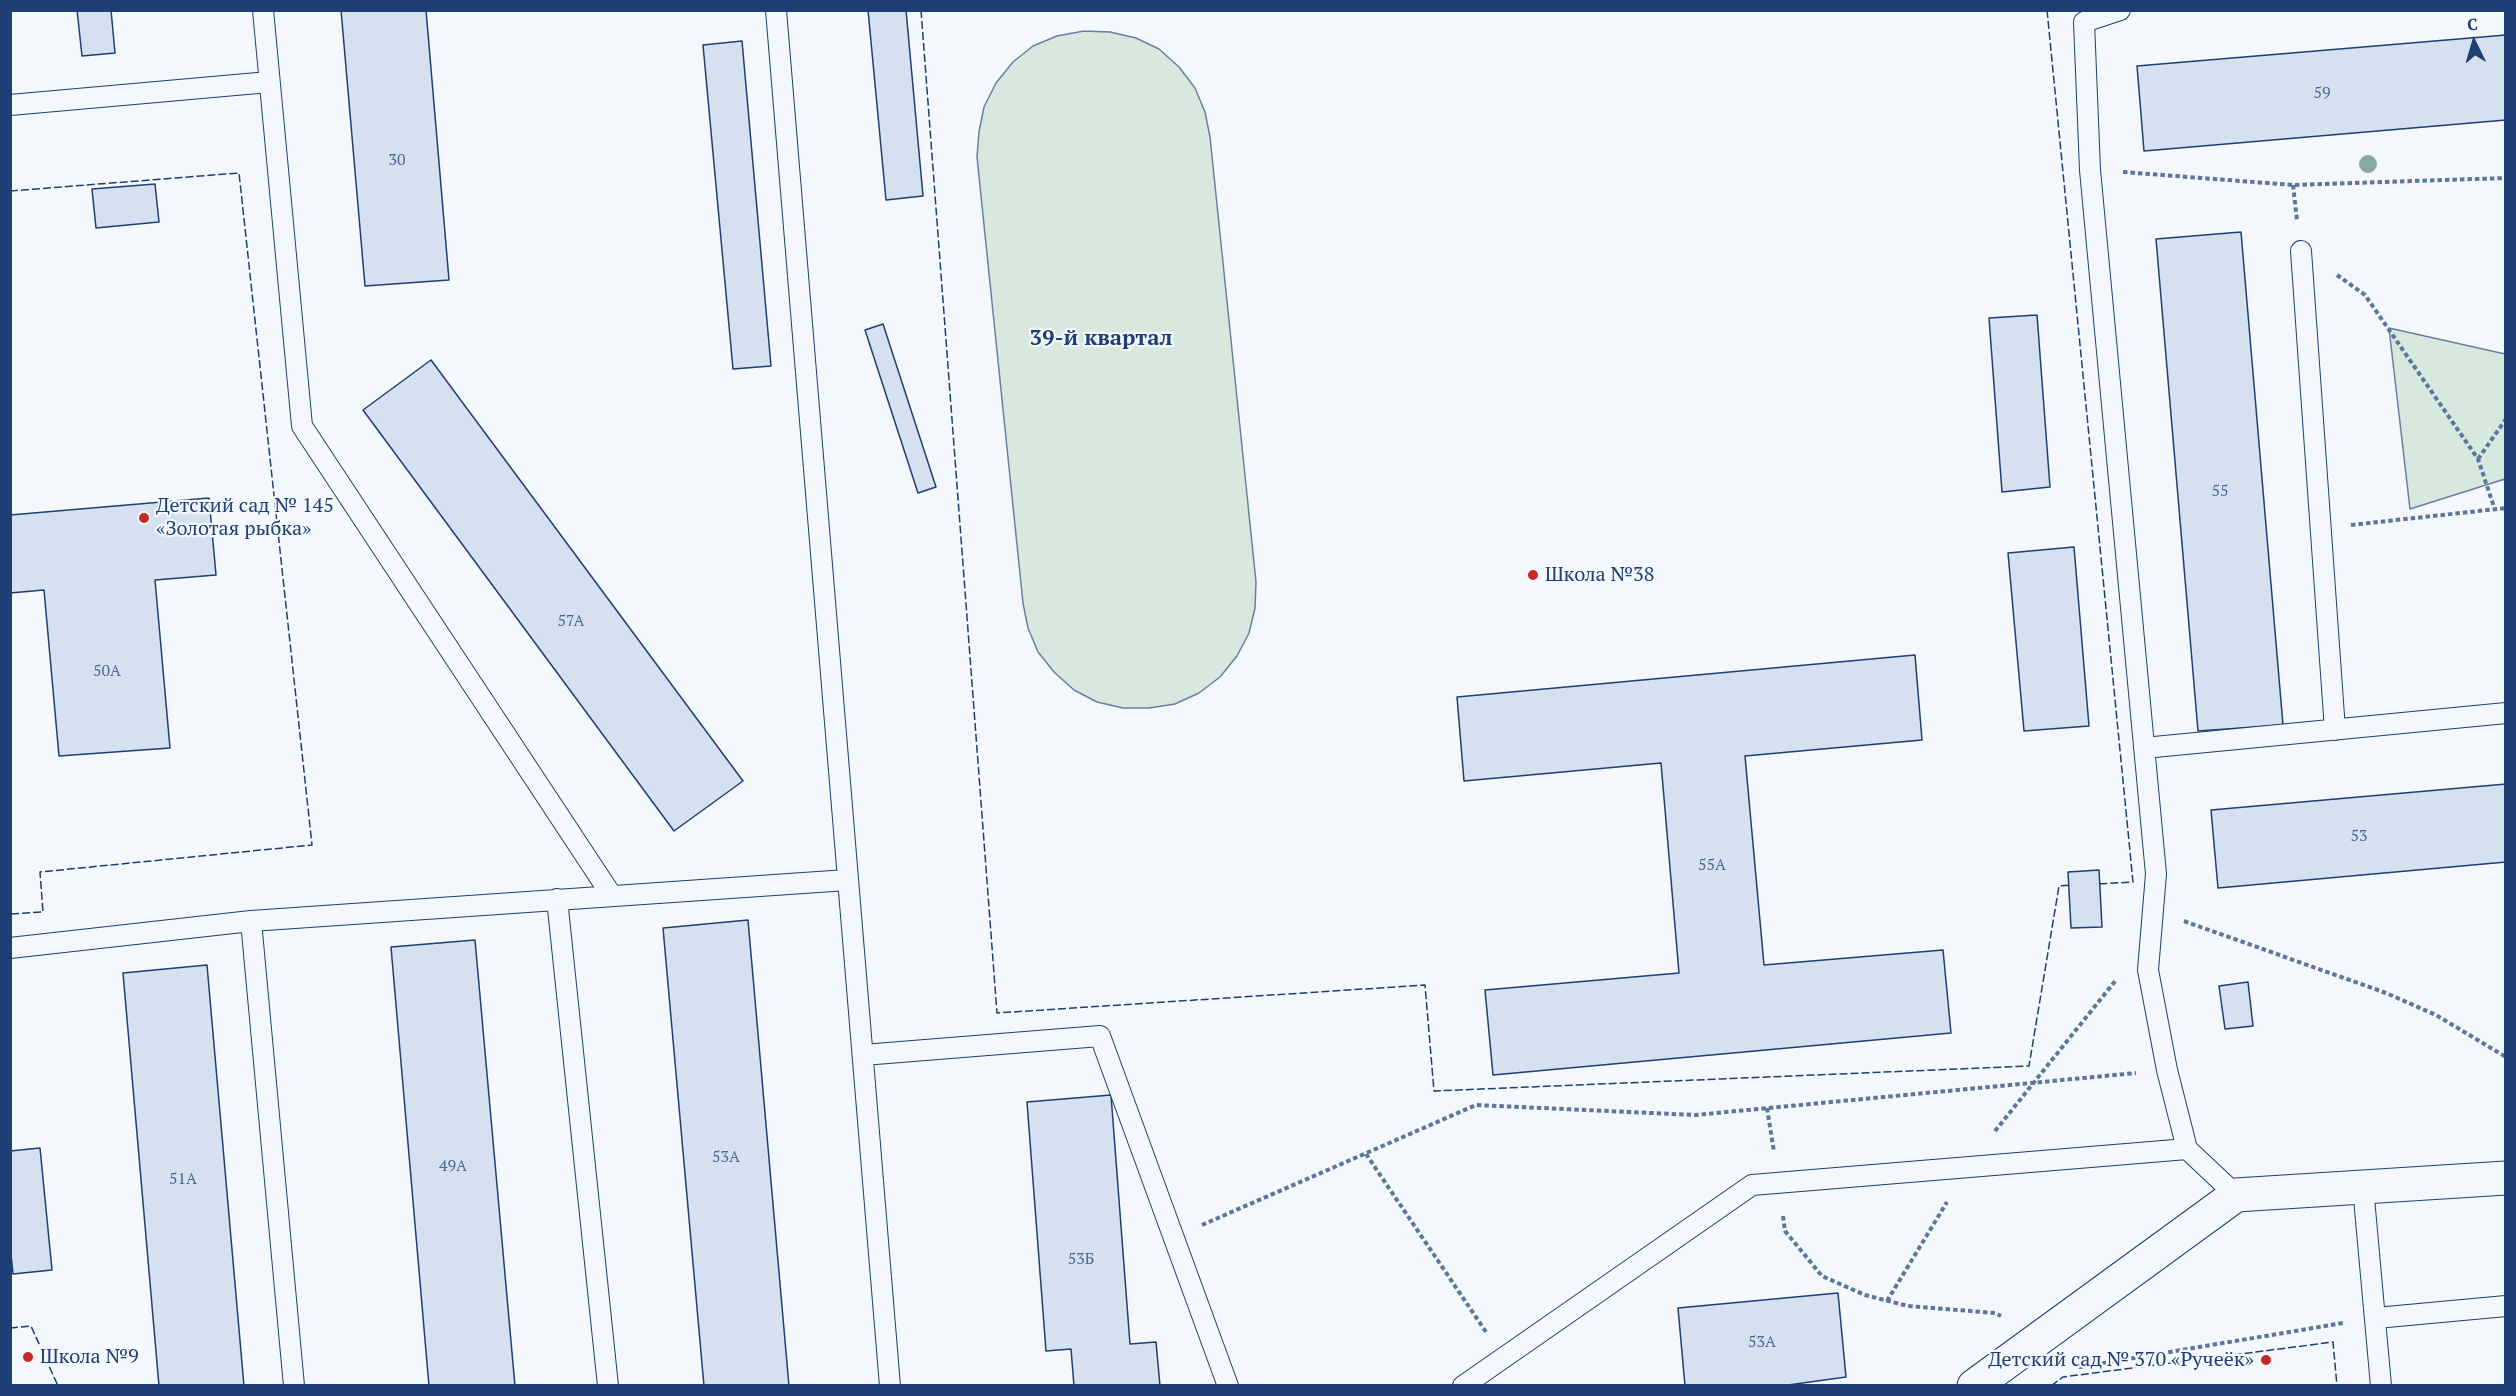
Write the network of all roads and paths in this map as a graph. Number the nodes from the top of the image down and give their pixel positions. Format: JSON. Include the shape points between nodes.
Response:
{"nodes":[{"id":1,"x":263,"y":10,"type":"edge"},
{"id":2,"x":776,"y":10,"type":"edge"},
{"id":3,"x":2120,"y":10,"type":"edge"},
{"id":4,"x":269,"y":82,"type":"junction"},
{"id":5,"x":10,"y":105,"type":"edge"},
{"id":6,"x":2090,"y":170,"type":"junction"},
{"id":7,"x":2505,"y":178,"type":"edge"},
{"id":8,"x":2293,"y":185,"type":"junction"},
{"id":9,"x":2301,"y":251,"type":"junction"},
{"id":10,"x":2505,"y":419,"type":"edge"},
{"id":11,"x":2478,"y":459,"type":"junction"},
{"id":12,"x":2505,"y":508,"type":"edge"},
{"id":13,"x":2495,"y":510,"type":"junction"},
{"id":14,"x":2321,"y":528,"type":"junction"},
{"id":15,"x":2505,"y":713,"type":"edge"},
{"id":16,"x":2335,"y":730,"type":"junction"},
{"id":17,"x":2144,"y":748,"type":"junction"},
{"id":18,"x":847,"y":880,"type":"junction"},
{"id":19,"x":612,"y":896,"type":"junction"},
{"id":20,"x":556,"y":899,"type":"junction"},
{"id":21,"x":2153,"y":910,"type":"junction"},
{"id":22,"x":251,"y":921,"type":"junction"},
{"id":23,"x":10,"y":948,"type":"edge"},
{"id":24,"x":2148,"y":970,"type":"junction"},
{"id":25,"x":863,"y":1055,"type":"junction"},
{"id":26,"x":2505,"y":1057,"type":"edge"},
{"id":27,"x":2168,"y":1070,"type":"junction"},
{"id":28,"x":2033,"y":1083,"type":"junction"},
{"id":29,"x":1767,"y":1108,"type":"junction"},
{"id":30,"x":2187,"y":1149,"type":"junction"},
{"id":31,"x":1366,"y":1154,"type":"junction"},
{"id":32,"x":1967,"y":1169,"type":"junction"},
{"id":33,"x":2505,"y":1178,"type":"edge"},
{"id":34,"x":1778,"y":1183,"type":"junction"},
{"id":35,"x":2363,"y":1187,"type":"junction"},
{"id":36,"x":2236,"y":1195,"type":"junction"},
{"id":37,"x":1174,"y":1237,"type":"junction"},
{"id":38,"x":1887,"y":1301,"type":"junction"},
{"id":39,"x":2505,"y":1306,"type":"edge"},
{"id":40,"x":2376,"y":1318,"type":"junction"},
{"id":41,"x":2037,"y":1340,"type":"junction"},
{"id":42,"x":1504,"y":1358,"type":"junction"},
{"id":43,"x":294,"y":1386,"type":"edge"},
{"id":44,"x":608,"y":1386,"type":"edge"},
{"id":45,"x":890,"y":1386,"type":"edge"},
{"id":46,"x":1228,"y":1386,"type":"edge"},
{"id":47,"x":1463,"y":1386,"type":"edge"},
{"id":48,"x":1974,"y":1386,"type":"edge"},
{"id":49,"x":2382,"y":1386,"type":"edge"}],
"edges":[{"from":1,"to":4,"type":"lane"},
{"from":2,"to":18,"type":"lane"},
{"from":3,"to":6,"type":"lane","via":[[2084,22]]},
{"from":4,"to":5,"type":"lane"},
{"from":4,"to":19,"type":"lane","via":[[302,426]]},
{"from":6,"to":8,"type":"path"},
{"from":6,"to":17,"type":"lane"},
{"from":7,"to":8,"type":"path"},
{"from":8,"to":9,"type":"path"},
{"from":9,"to":11,"type":"path","via":[[2365,295]]},
{"from":9,"to":14,"type":"lane"},
{"from":10,"to":11,"type":"path"},
{"from":11,"to":13,"type":"path"},
{"from":12,"to":13,"type":"path"},
{"from":13,"to":14,"type":"path"},
{"from":14,"to":16,"type":"lane"},
{"from":15,"to":16,"type":"lane"},
{"from":16,"to":17,"type":"lane"},
{"from":17,"to":21,"type":"lane","via":[[2156,874]]},
{"from":18,"to":19,"type":"lane"},
{"from":18,"to":25,"type":"lane"},
{"from":19,"to":20,"type":"lane"},
{"from":20,"to":22,"type":"lane"},
{"from":20,"to":44,"type":"lane"},
{"from":21,"to":24,"type":"lane"},
{"from":21,"to":26,"type":"path","via":[[2386,993],[2436,1015]]},
{"from":22,"to":23,"type":"lane"},
{"from":22,"to":43,"type":"lane"},
{"from":24,"to":27,"type":"lane"},
{"from":24,"to":28,"type":"path","via":[[2118,978]]},
{"from":25,"to":37,"type":"lane","via":[[1100,1036]]},
{"from":25,"to":45,"type":"lane"},
{"from":27,"to":28,"type":"path"},
{"from":27,"to":30,"type":"lane"},
{"from":28,"to":29,"type":"path"},
{"from":28,"to":32,"type":"path"},
{"from":29,"to":31,"type":"path","via":[[1695,1115],[1476,1105]]},
{"from":29,"to":34,"type":"path"},
{"from":30,"to":32,"type":"lane"},
{"from":30,"to":36,"type":"lane"},
{"from":31,"to":37,"type":"path"},
{"from":31,"to":42,"type":"path"},
{"from":32,"to":34,"type":"lane"},
{"from":32,"to":38,"type":"path"},
{"from":33,"to":35,"type":"street"},
{"from":34,"to":38,"type":"path","via":[[1785,1231],[1822,1276]]},
{"from":34,"to":42,"type":"lane","via":[[1752,1185]]},
{"from":35,"to":36,"type":"street"},
{"from":35,"to":40,"type":"lane"},
{"from":36,"to":41,"type":"street"},
{"from":37,"to":46,"type":"lane"},
{"from":38,"to":41,"type":"path","via":[[1995,1312]]},
{"from":39,"to":40,"type":"lane"},
{"from":40,"to":41,"type":"path","via":[[2080,1367]]},
{"from":40,"to":49,"type":"lane"},
{"from":41,"to":48,"type":"street"},
{"from":42,"to":47,"type":"lane"}]}
